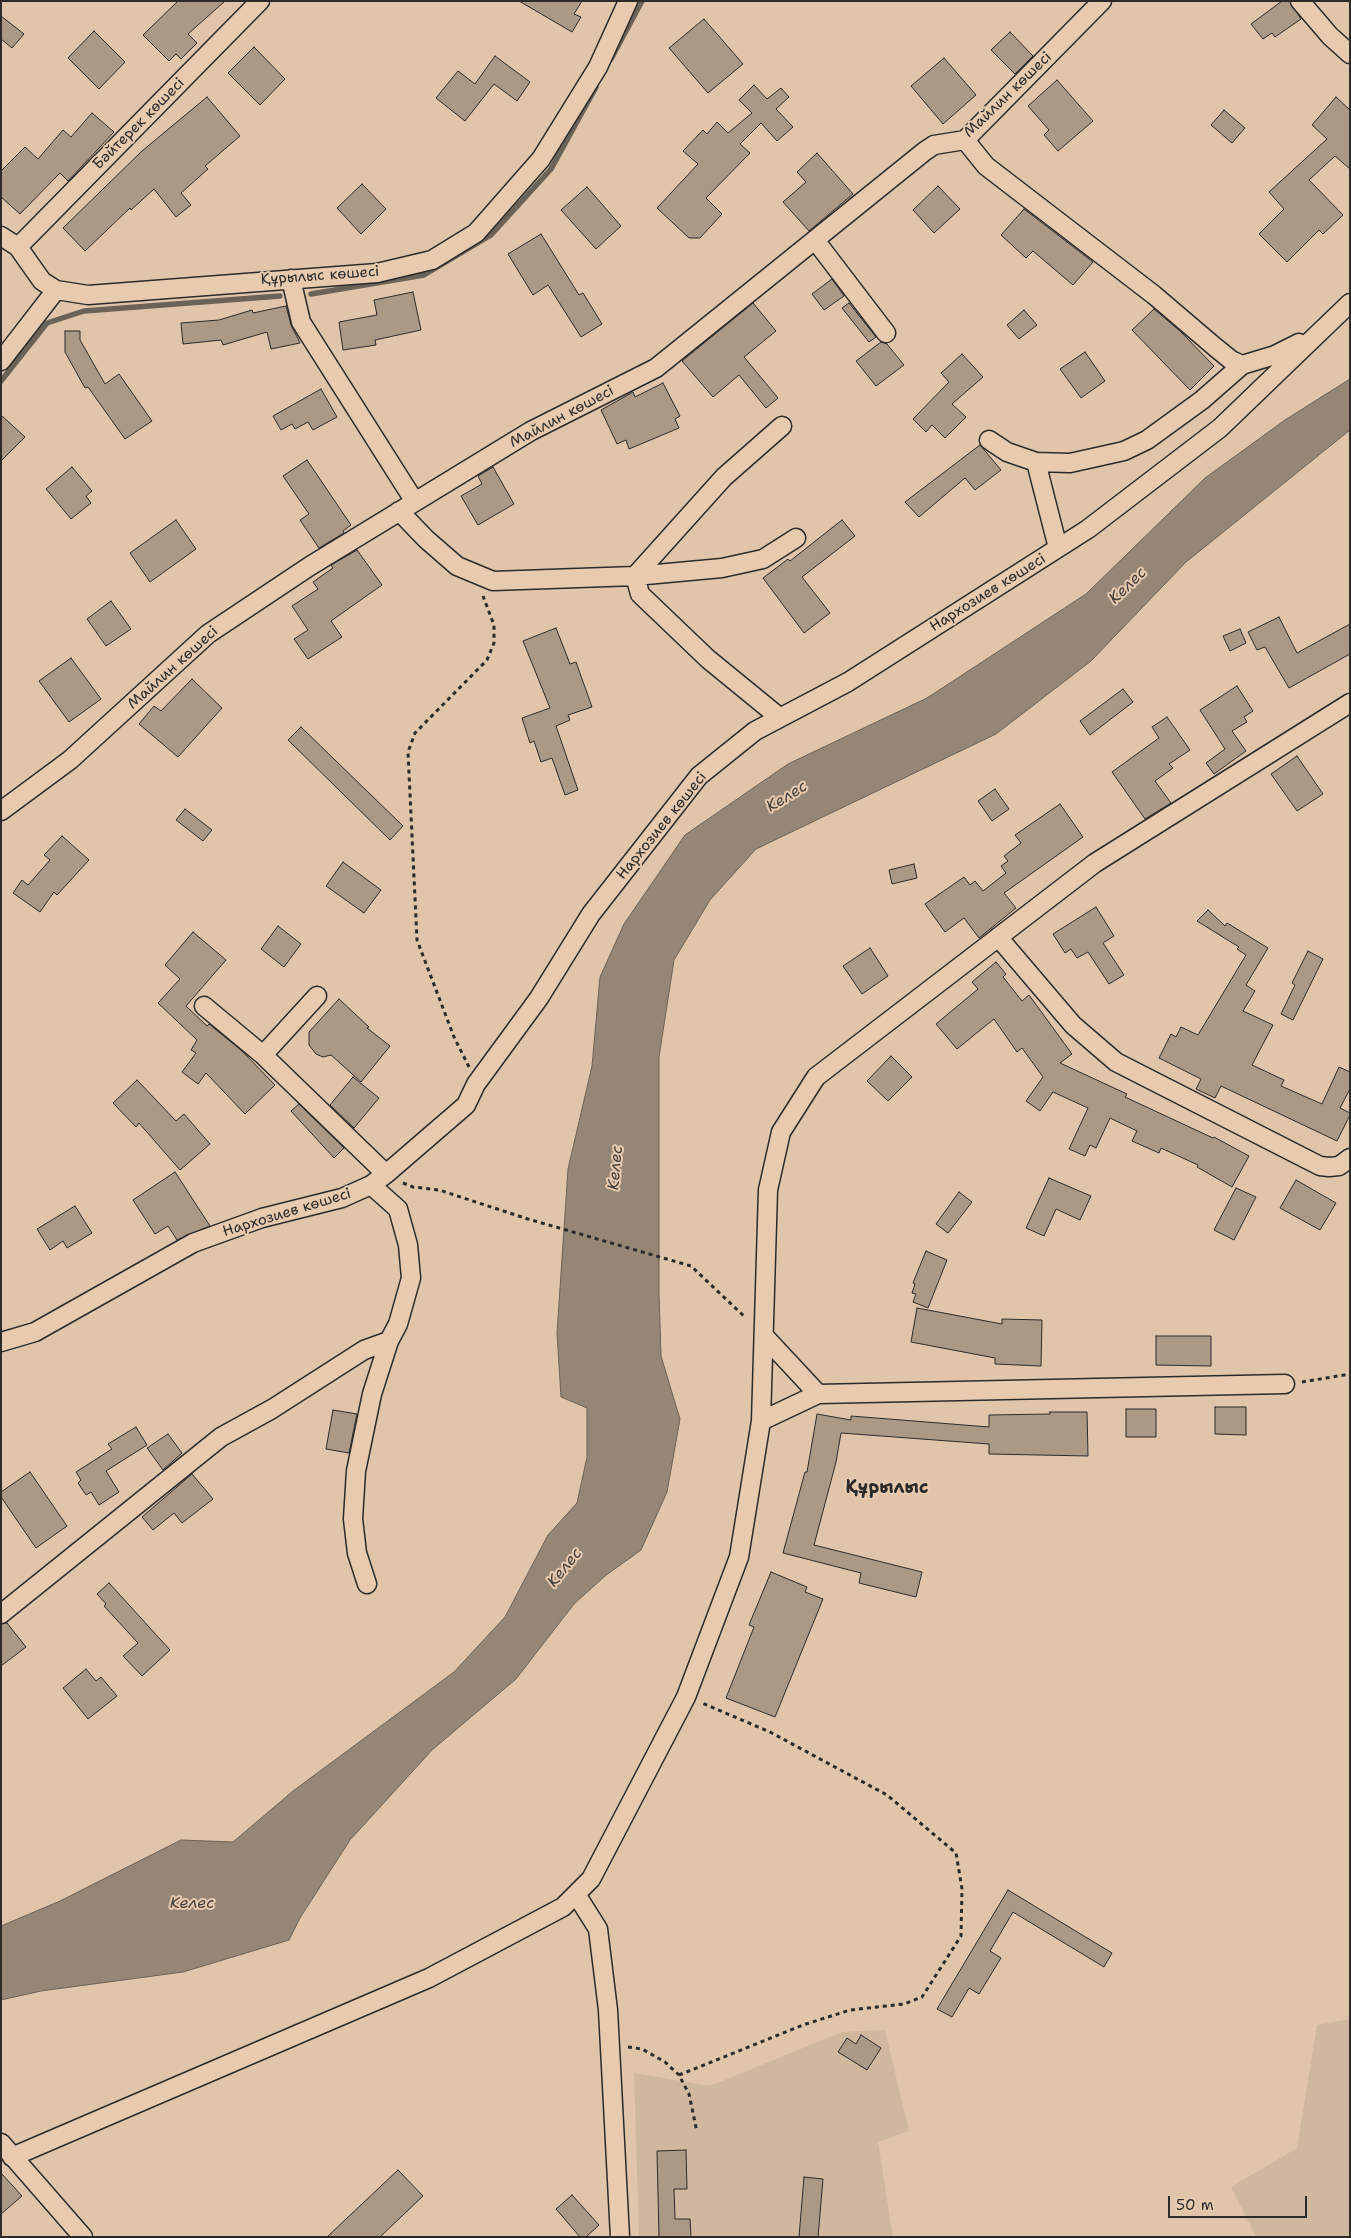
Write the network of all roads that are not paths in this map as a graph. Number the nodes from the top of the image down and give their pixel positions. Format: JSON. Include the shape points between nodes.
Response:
{"nodes":[{"id":1,"x":260,"y":1,"type":"edge"},
{"id":2,"x":628,"y":1,"type":"edge"},
{"id":3,"x":1102,"y":1,"type":"edge"},
{"id":4,"x":1300,"y":1,"type":"edge"},
{"id":5,"x":1350,"y":54,"type":"edge"},
{"id":6,"x":965,"y":140,"type":"junction"},
{"id":7,"x":1,"y":236,"type":"edge"},
{"id":8,"x":815,"y":240,"type":"junction"},
{"id":9,"x":18,"y":247,"type":"junction"},
{"id":10,"x":291,"y":279,"type":"junction"},
{"id":11,"x":56,"y":290,"type":"junction"},
{"id":12,"x":1350,"y":303,"type":"edge"},
{"id":13,"x":886,"y":333,"type":"dead end"},
{"id":14,"x":1312,"y":337,"type":"junction"},
{"id":15,"x":1,"y":361,"type":"edge"},
{"id":16,"x":1242,"y":365,"type":"junction"},
{"id":17,"x":782,"y":426,"type":"dead end"},
{"id":18,"x":989,"y":440,"type":"dead end"},
{"id":19,"x":1036,"y":462,"type":"junction"},
{"id":20,"x":415,"y":502,"type":"junction"},
{"id":21,"x":399,"y":511,"type":"junction"},
{"id":22,"x":796,"y":538,"type":"dead end"},
{"id":23,"x":1058,"y":548,"type":"junction"},
{"id":24,"x":635,"y":576,"type":"junction"},
{"id":25,"x":1350,"y":703,"type":"edge"},
{"id":26,"x":779,"y":718,"type":"junction"},
{"id":27,"x":1,"y":811,"type":"edge"},
{"id":28,"x":998,"y":937,"type":"junction"},
{"id":29,"x":317,"y":996,"type":"dead end"},
{"id":30,"x":204,"y":1006,"type":"dead end"},
{"id":31,"x":263,"y":1055,"type":"junction"},
{"id":32,"x":1350,"y":1158,"type":"edge"},
{"id":33,"x":386,"y":1174,"type":"junction"},
{"id":34,"x":370,"y":1185,"type":"junction"},
{"id":35,"x":764,"y":1336,"type":"junction"},
{"id":36,"x":388,"y":1341,"type":"junction"},
{"id":37,"x":1,"y":1342,"type":"edge"},
{"id":38,"x":1284,"y":1384,"type":"road end"},
{"id":39,"x":818,"y":1394,"type":"junction"},
{"id":40,"x":761,"y":1422,"type":"junction"},
{"id":41,"x":367,"y":1584,"type":"dead end"},
{"id":42,"x":1,"y":1614,"type":"edge"},
{"id":43,"x":576,"y":1894,"type":"junction"},
{"id":44,"x":1,"y":2143,"type":"edge"},
{"id":45,"x":12,"y":2157,"type":"junction"},
{"id":46,"x":83,"y":2237,"type":"edge"},
{"id":47,"x":620,"y":2237,"type":"edge"}],
"edges":[{"from":1,"to":9,"type":"street","name":"Бәйтерек көшесі"},
{"from":2,"to":10,"type":"street","name":"Құрылыс көшесі","via":[[598,67],[541,159],[476,233],[432,260],[377,273]]},
{"from":3,"to":6,"type":"street","name":"Майлин көшесі"},
{"from":4,"to":5,"type":"street"},
{"from":6,"to":8,"type":"street","name":"Майлин көшесі","via":[[934,145],[925,151]]},
{"from":6,"to":16,"type":"street","via":[[986,166],[1147,290],[1226,356]]},
{"from":7,"to":9,"type":"street"},
{"from":8,"to":13,"type":"street"},
{"from":8,"to":20,"type":"street","name":"Майлин көшесі","via":[[656,368],[531,431]]},
{"from":9,"to":11,"type":"street","via":[[42,281]]},
{"from":10,"to":11,"type":"street","name":"Құрылыс көшесі","via":[[88,295]]},
{"from":10,"to":20,"type":"street","via":[[301,322]]},
{"from":11,"to":15,"type":"street"},
{"from":12,"to":14,"type":"street","name":"Нархозиев көшесі"},
{"from":14,"to":16,"type":"street","via":[[1276,355]]},
{"from":14,"to":23,"type":"street","name":"Нархозиев көшесі","via":[[1220,428],[1152,482]]},
{"from":16,"to":19,"type":"street","via":[[1202,400],[1147,440],[1124,451],[1070,463]]},
{"from":17,"to":24,"type":"street","via":[[724,477]]},
{"from":18,"to":19,"type":"street","via":[[1007,452]]},
{"from":19,"to":23,"type":"street"},
{"from":20,"to":21,"type":"street","name":"Майлин көшесі"},
{"from":21,"to":24,"type":"street","via":[[456,566],[493,581]]},
{"from":21,"to":27,"type":"street","name":"Майлин көшесі","via":[[208,634],[70,760]]},
{"from":22,"to":24,"type":"street","via":[[763,559],[722,568]]},
{"from":23,"to":26,"type":"street","name":"Нархозиев көшесі","via":[[848,682]]},
{"from":24,"to":26,"type":"street","via":[[640,594],[708,659]]},
{"from":25,"to":28,"type":"street","via":[[1095,863]]},
{"from":26,"to":33,"type":"street","name":"Нархозиев көшесі","via":[[755,731],[699,776],[591,914],[539,998],[476,1084],[466,1105]]},
{"from":28,"to":32,"type":"street","via":[[1073,1025],[1116,1062],[1320,1166],[1339,1166]]},
{"from":28,"to":35,"type":"street","via":[[816,1076],[781,1132],[768,1190]]},
{"from":29,"to":31,"type":"street"},
{"from":30,"to":31,"type":"street"},
{"from":31,"to":33,"type":"street"},
{"from":33,"to":34,"type":"street","name":"Нархозиев көшесі"},
{"from":34,"to":36,"type":"street","via":[[398,1209],[408,1245],[411,1278],[398,1324]]},
{"from":34,"to":37,"type":"street","name":"Нархозиев көшесі","via":[[342,1198],[262,1218],[193,1244],[35,1332]]},
{"from":35,"to":39,"type":"street"},
{"from":35,"to":40,"type":"street"},
{"from":36,"to":41,"type":"street","via":[[372,1394],[356,1471],[353,1519],[357,1553]]},
{"from":36,"to":42,"type":"street","via":[[364,1350],[272,1409],[221,1437]]},
{"from":38,"to":39,"type":"street"},
{"from":39,"to":40,"type":"street"},
{"from":40,"to":43,"type":"street","via":[[739,1556],[686,1697],[591,1879]]},
{"from":43,"to":45,"type":"street","via":[[563,1907],[429,1978]]},
{"from":43,"to":47,"type":"street","via":[[598,1929],[608,2010]]},
{"from":44,"to":45,"type":"street"},
{"from":45,"to":46,"type":"street"}]}
